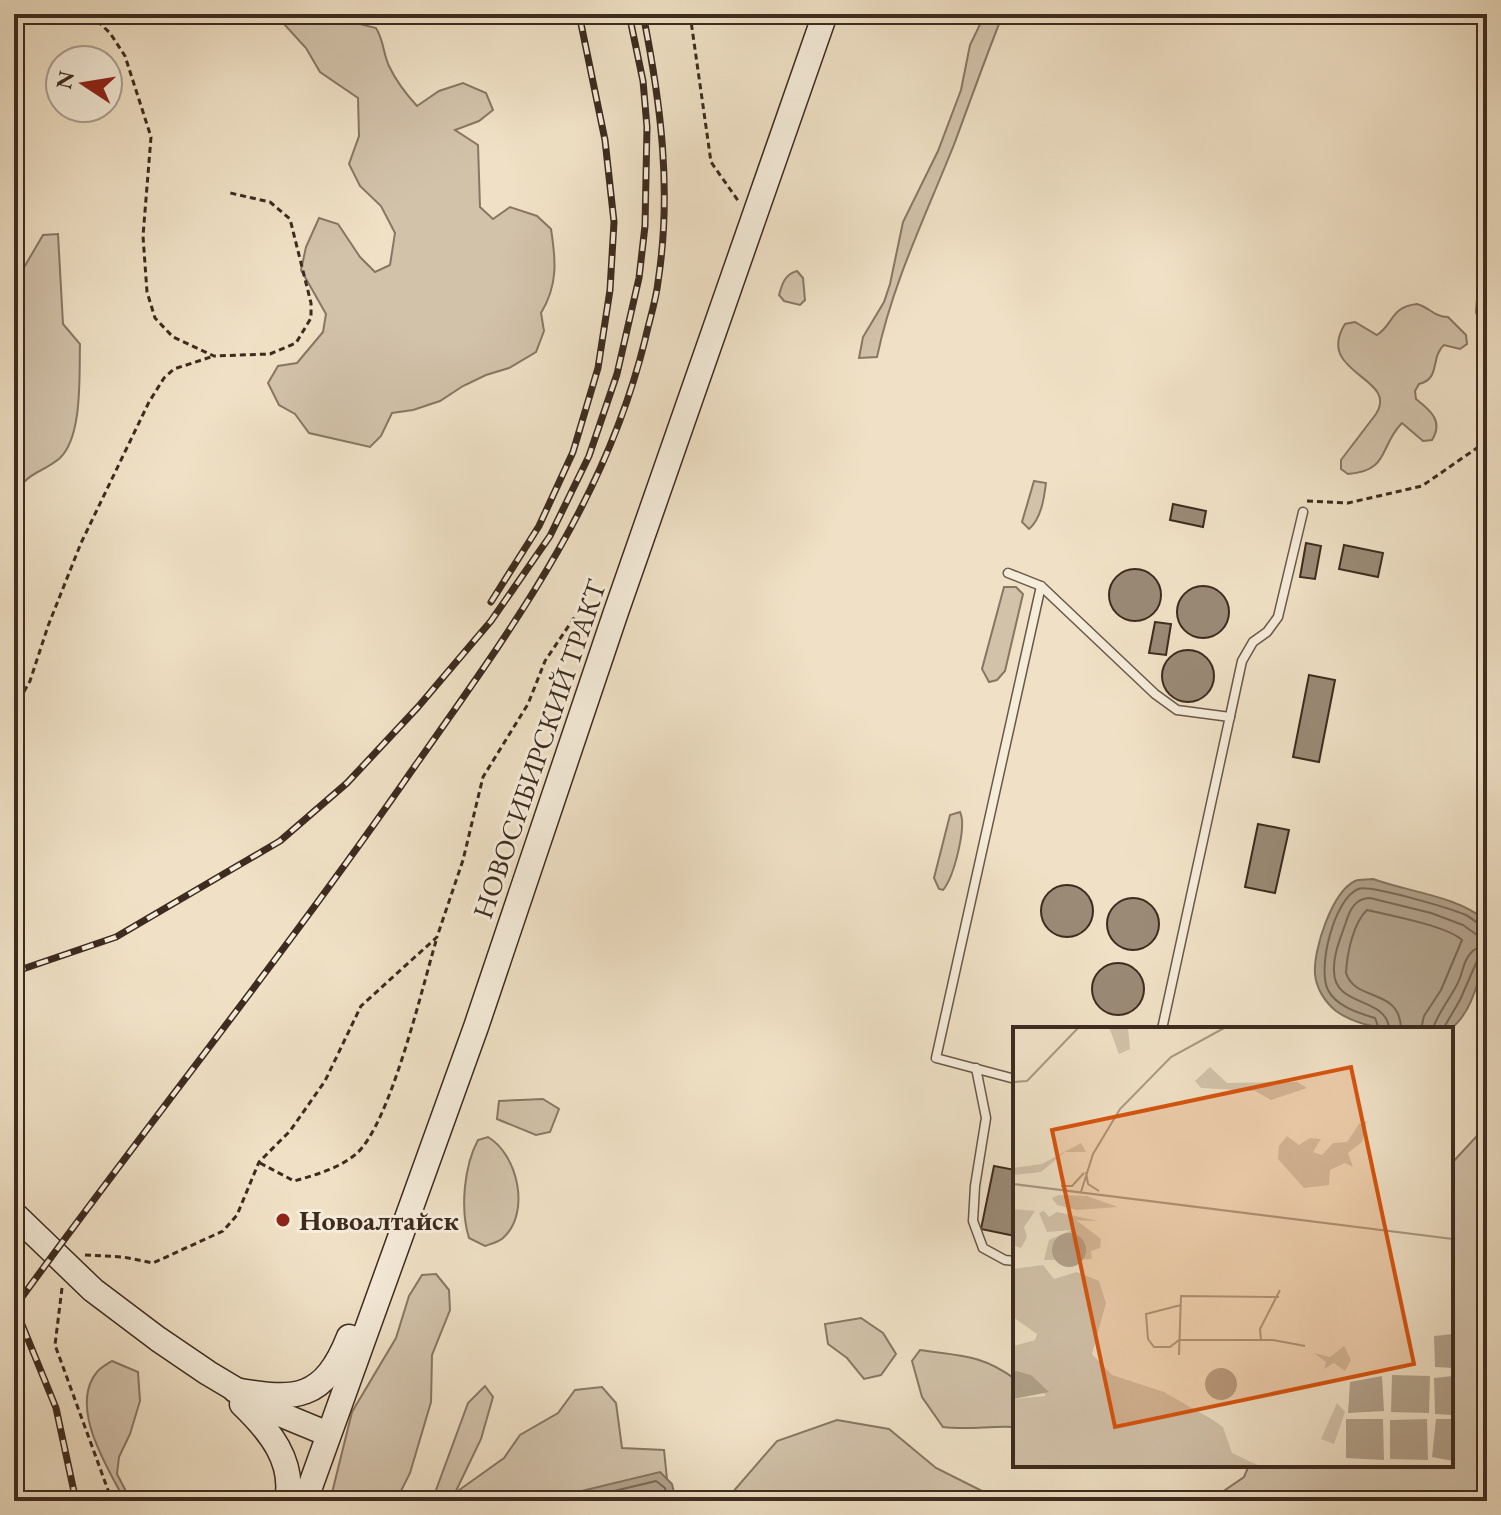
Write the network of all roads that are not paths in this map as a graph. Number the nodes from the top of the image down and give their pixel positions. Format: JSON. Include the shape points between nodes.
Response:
{"nodes":[{"id":1,"x":825,"y":14,"type":"edge"},
{"id":2,"x":1303,"y":512,"type":"road end"},
{"id":3,"x":1008,"y":573,"type":"dead end"},
{"id":4,"x":1041,"y":586,"type":"junction"},
{"id":5,"x":1230,"y":717,"type":"junction"},
{"id":6,"x":1162,"y":1027,"type":"edge"},
{"id":7,"x":976,"y":1068,"type":"junction"},
{"id":8,"x":459,"y":1073,"type":"junction"},
{"id":9,"x":1013,"y":1078,"type":"edge"},
{"id":10,"x":14,"y":1214,"type":"edge"},
{"id":11,"x":1013,"y":1261,"type":"edge"},
{"id":12,"x":225,"y":1384,"type":"junction"},
{"id":13,"x":328,"y":1434,"type":"junction"},
{"id":14,"x":287,"y":1501,"type":"edge"},
{"id":15,"x":305,"y":1501,"type":"edge"}],
"edges":[{"from":1,"to":8,"type":"main road","name":"НОВОСИБИРСКИЙ ТРАКТ"},
{"from":2,"to":5,"type":"lane","via":[[1278,617],[1242,661]]},
{"from":3,"to":4,"type":"lane"},
{"from":4,"to":5,"type":"lane","via":[[1177,710]]},
{"from":4,"to":7,"type":"lane","via":[[936,1058]]},
{"from":5,"to":6,"type":"lane"},
{"from":7,"to":9,"type":"lane"},
{"from":7,"to":11,"type":"lane","via":[[986,1118],[973,1221],[983,1248]]},
{"from":8,"to":12,"type":"main road","via":[[433,1122],[334,1368],[298,1395],[276,1397]]},
{"from":8,"to":13,"type":"main road","name":"НОВОСИБИРСКИЙ ТРАКТ"},
{"from":10,"to":12,"type":"main road","via":[[65,1265]]},
{"from":12,"to":13,"type":"main road"},
{"from":12,"to":14,"type":"main road","via":[[270,1434],[288,1473]]},
{"from":13,"to":15,"type":"main road","name":"НОВОСИБИРСКИЙ ТРАКТ"}]}
